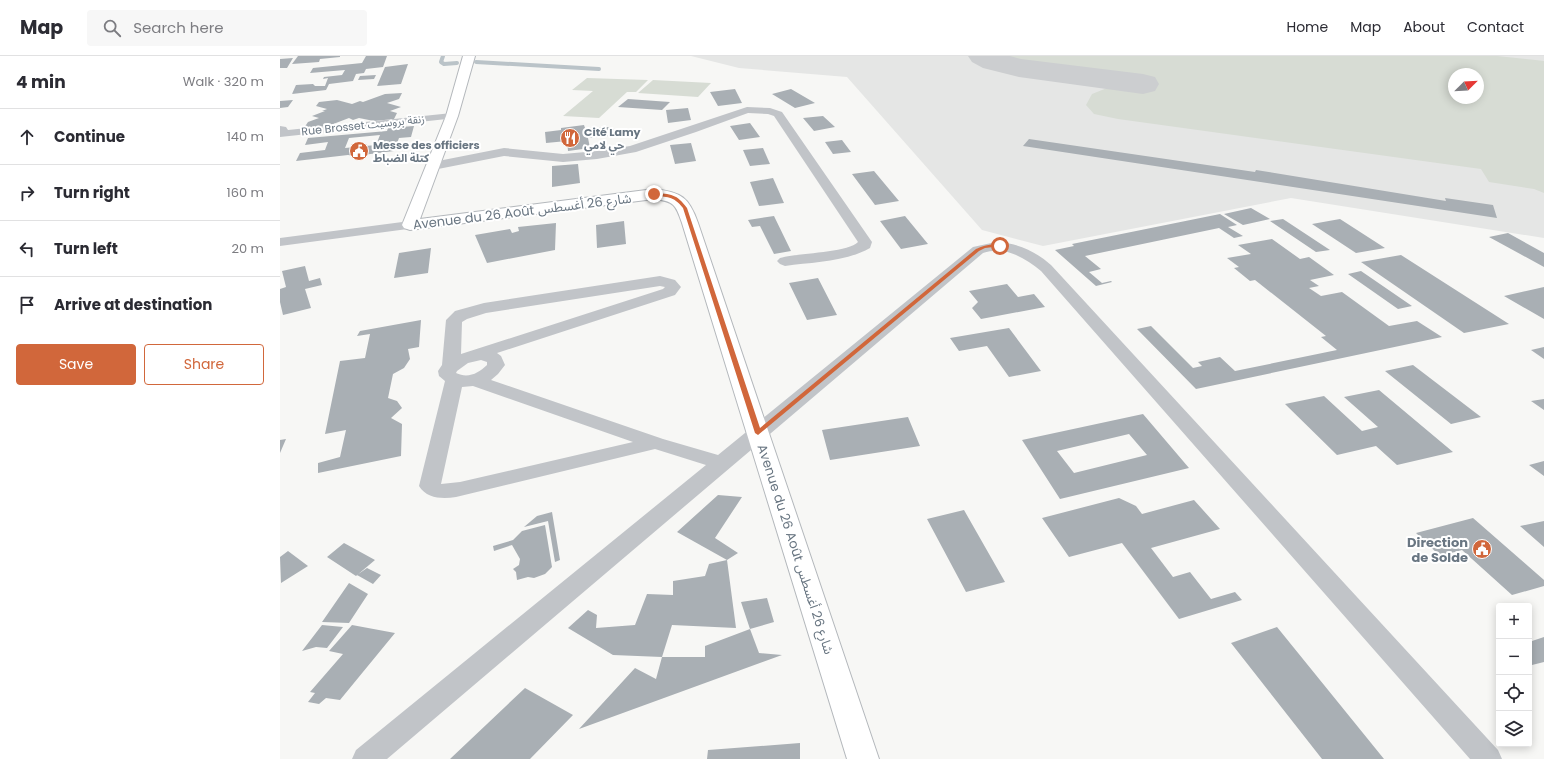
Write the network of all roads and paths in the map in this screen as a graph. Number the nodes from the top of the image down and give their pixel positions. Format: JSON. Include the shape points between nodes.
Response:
{"nodes":[{"id":1,"x":469,"y":56,"type":"edge"},
{"id":2,"x":452,"y":116,"type":"junction"},
{"id":3,"x":280,"y":129,"type":"edge"},
{"id":4,"x":433,"y":166,"type":"junction"},
{"id":5,"x":410,"y":225,"type":"junction"},
{"id":6,"x":280,"y":242,"type":"edge"},
{"id":7,"x":785,"y":261,"type":"dead end"},
{"id":8,"x":470,"y":356,"type":"junction"},
{"id":9,"x":453,"y":372,"type":"junction"},
{"id":10,"x":474,"y":380,"type":"junction"},
{"id":11,"x":758,"y":433,"type":"junction"},
{"id":12,"x":656,"y":443,"type":"junction"},
{"id":13,"x":722,"y":463,"type":"junction"},
{"id":14,"x":366,"y":759,"type":"edge"},
{"id":15,"x":863,"y":759,"type":"edge"},
{"id":16,"x":1488,"y":759,"type":"edge"}],
"edges":[{"from":1,"to":2,"type":"street"},
{"from":2,"to":3,"type":"street","name":"Rue Brosset زنقة بروسيت","via":[[282,134]]},
{"from":2,"to":4,"type":"street"},
{"from":4,"to":5,"type":"street"},
{"from":4,"to":7,"type":"street","via":[[504,152],[567,158],[632,150],[747,110],[775,112],[865,242],[865,245],[858,249]]},
{"from":5,"to":6,"type":"street","name":"Avenue du 26 Août شارع 26 أغسطس"},
{"from":5,"to":11,"type":"street","name":"Avenue du 26 Août شارع 26 أغسطس","via":[[654,194],[670,195],[679,200],[685,208]]},
{"from":8,"to":9,"type":"street","via":[[460,360]]},
{"from":8,"to":9,"type":"street","via":[[669,292],[672,284],[660,281],[472,311],[454,320]]},
{"from":8,"to":10,"type":"street","via":[[490,356],[496,365],[488,374]]},
{"from":9,"to":10,"type":"street","via":[[463,381]]},
{"from":9,"to":12,"type":"street","via":[[430,486],[436,490],[460,489]]},
{"from":10,"to":12,"type":"street"},
{"from":11,"to":13,"type":"street"},
{"from":11,"to":15,"type":"street","name":"Avenue du 26 Août شارع 26 أغسطس"},
{"from":11,"to":16,"type":"street","via":[[978,250],[1000,246],[1025,253],[1046,268]]},
{"from":12,"to":13,"type":"street"},
{"from":13,"to":14,"type":"street"}]}
